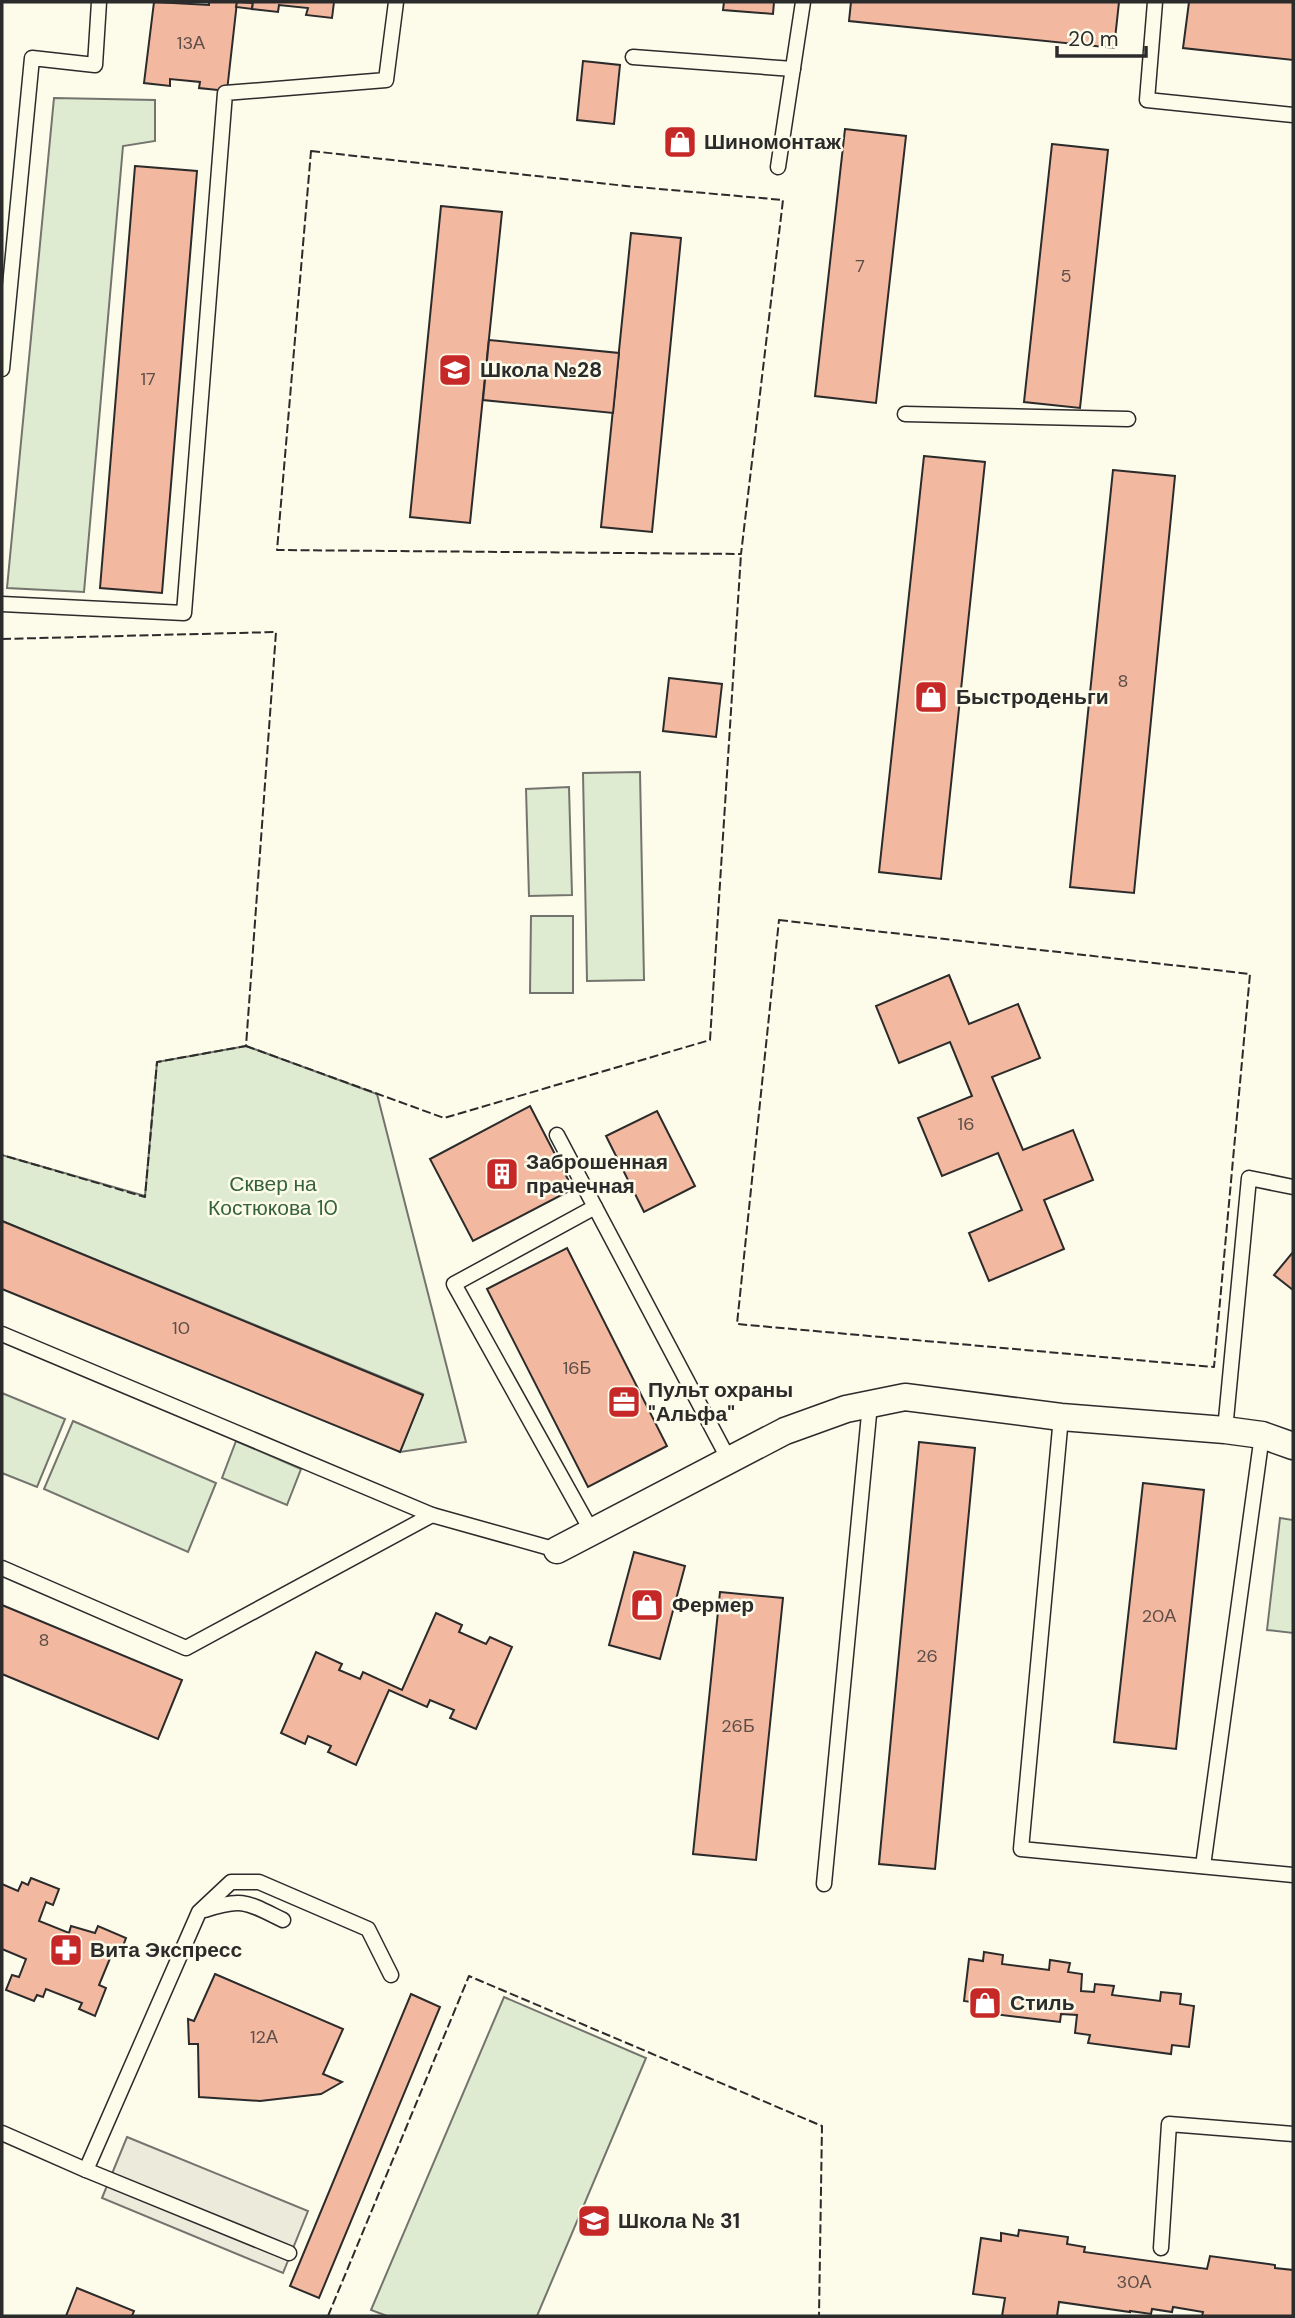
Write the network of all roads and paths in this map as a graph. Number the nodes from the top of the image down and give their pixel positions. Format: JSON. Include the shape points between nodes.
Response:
{"nodes":[{"id":1,"x":99,"y":2,"type":"edge"},
{"id":2,"x":396,"y":2,"type":"edge"},
{"id":3,"x":803,"y":2,"type":"edge"},
{"id":4,"x":1155,"y":2,"type":"edge"},
{"id":5,"x":633,"y":57,"type":"dead end"},
{"id":6,"x":793,"y":69,"type":"junction"},
{"id":7,"x":1293,"y":115,"type":"edge"},
{"id":8,"x":778,"y":166,"type":"dead end"},
{"id":9,"x":2,"y":369,"type":"edge"},
{"id":10,"x":905,"y":414,"type":"dead end"},
{"id":11,"x":1128,"y":419,"type":"dead end"},
{"id":12,"x":2,"y":604,"type":"edge"},
{"id":13,"x":557,"y":1135,"type":"dead end"},
{"id":14,"x":1293,"y":1187,"type":"edge"},
{"id":15,"x":595,"y":1206,"type":"junction"},
{"id":16,"x":2,"y":1335,"type":"edge"},
{"id":17,"x":870,"y":1404,"type":"junction"},
{"id":18,"x":1061,"y":1417,"type":"junction"},
{"id":19,"x":1225,"y":1430,"type":"junction"},
{"id":20,"x":1262,"y":1435,"type":"junction"},
{"id":21,"x":1293,"y":1446,"type":"edge"},
{"id":22,"x":729,"y":1460,"type":"junction"},
{"id":23,"x":432,"y":1515,"type":"junction"},
{"id":24,"x":592,"y":1532,"type":"junction"},
{"id":25,"x":557,"y":1550,"type":"joint"},
{"id":26,"x":2,"y":1568,"type":"edge"},
{"id":27,"x":1203,"y":1866,"type":"junction"},
{"id":28,"x":1293,"y":1875,"type":"edge"},
{"id":29,"x":824,"y":1884,"type":"dead end"},
{"id":30,"x":200,"y":1912,"type":"junction"},
{"id":31,"x":283,"y":1920,"type":"dead end"},
{"id":32,"x":391,"y":1975,"type":"dead end"},
{"id":33,"x":2,"y":2133,"type":"edge"},
{"id":34,"x":1293,"y":2134,"type":"edge"},
{"id":35,"x":86,"y":2170,"type":"junction"},
{"id":36,"x":1160,"y":2248,"type":"dead end"},
{"id":37,"x":289,"y":2253,"type":"dead end"}],
"edges":[{"from":1,"to":9,"type":"lane","via":[[94,65],[32,58]]},
{"from":2,"to":12,"type":"lane","via":[[386,80],[225,93],[184,613]]},
{"from":3,"to":6,"type":"lane"},
{"from":4,"to":7,"type":"lane","via":[[1147,100]]},
{"from":5,"to":6,"type":"lane"},
{"from":6,"to":8,"type":"lane"},
{"from":10,"to":11,"type":"lane"},
{"from":13,"to":15,"type":"lane"},
{"from":14,"to":19,"type":"lane","via":[[1249,1178]]},
{"from":15,"to":22,"type":"lane"},
{"from":15,"to":24,"type":"lane","via":[[454,1284]]},
{"from":16,"to":23,"type":"lane"},
{"from":17,"to":18,"type":"street","via":[[905,1397]]},
{"from":17,"to":22,"type":"street","via":[[785,1431]]},
{"from":17,"to":29,"type":"lane"},
{"from":18,"to":19,"type":"street"},
{"from":18,"to":27,"type":"lane","via":[[1021,1849]]},
{"from":19,"to":20,"type":"street"},
{"from":20,"to":21,"type":"street"},
{"from":20,"to":27,"type":"lane"},
{"from":22,"to":24,"type":"street"},
{"from":23,"to":25,"type":"lane"},
{"from":23,"to":26,"type":"lane","via":[[186,1648]]},
{"from":24,"to":25,"type":"street"},
{"from":27,"to":28,"type":"lane"},
{"from":30,"to":31,"type":"lane","via":[[246,1902]]},
{"from":30,"to":32,"type":"lane","via":[[231,1882],[259,1882],[368,1929]]},
{"from":30,"to":35,"type":"lane"},
{"from":33,"to":35,"type":"lane"},
{"from":34,"to":36,"type":"lane","via":[[1169,2124]]},
{"from":35,"to":37,"type":"lane"}]}
